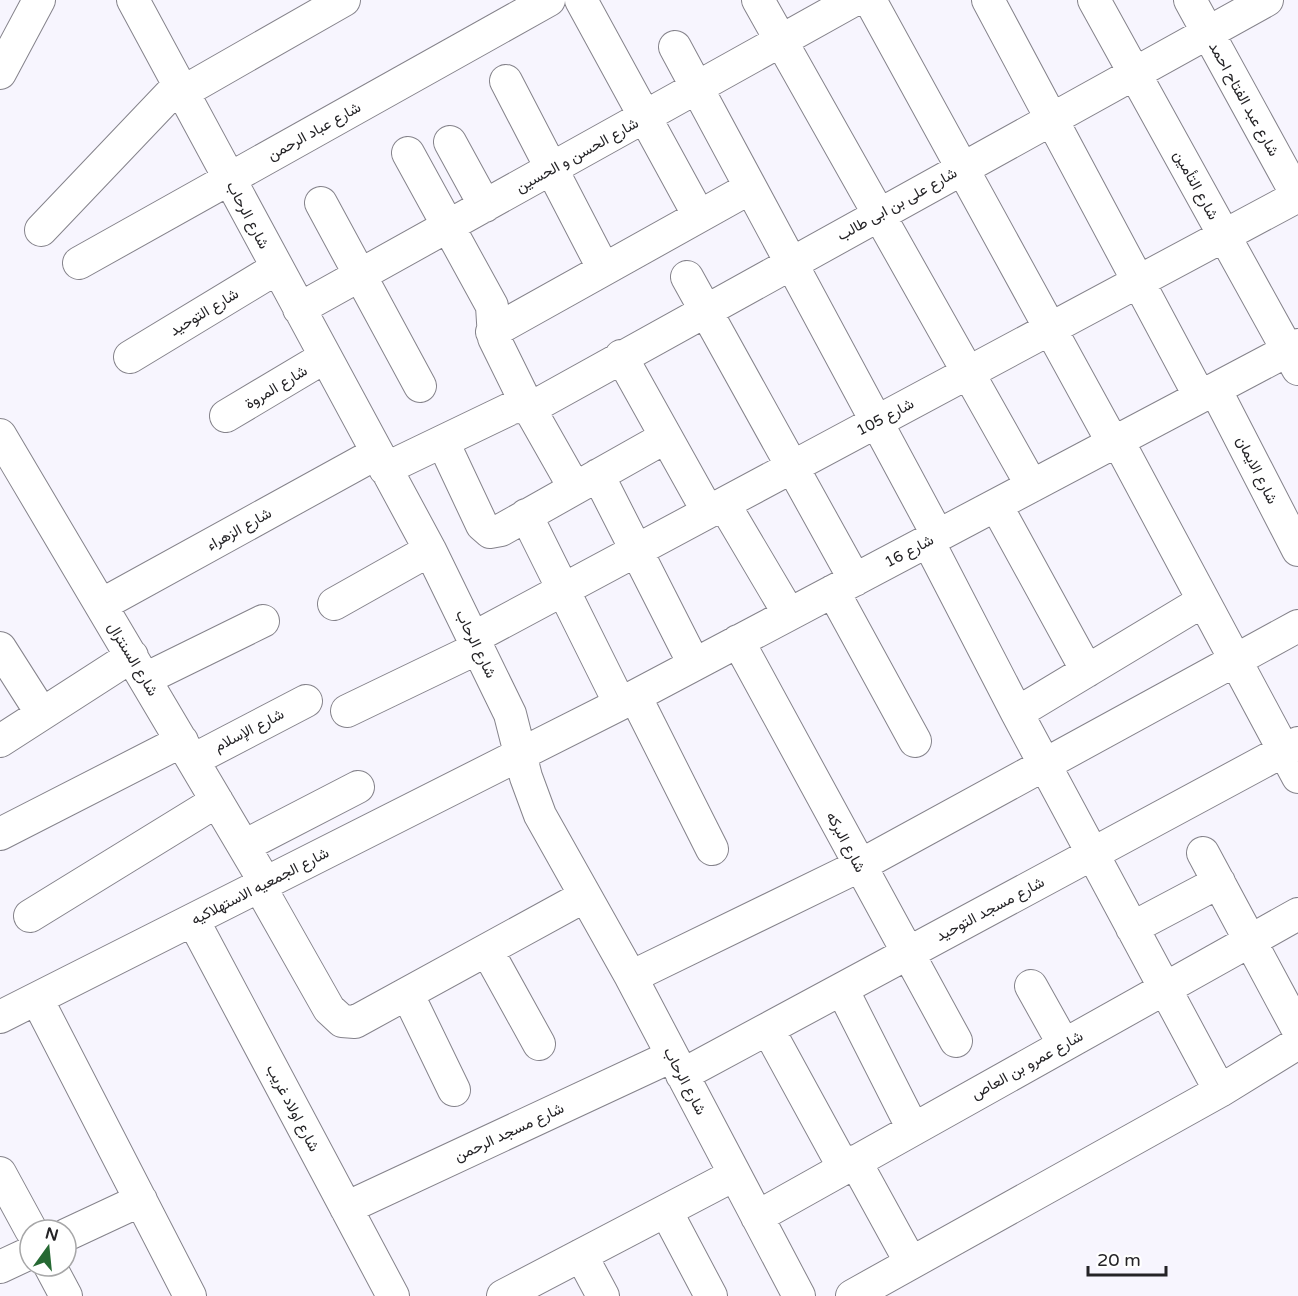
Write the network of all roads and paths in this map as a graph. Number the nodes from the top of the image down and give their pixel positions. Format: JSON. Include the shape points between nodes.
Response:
{"nodes":[{"id":1,"x":39,"y":0,"type":"edge"},
{"id":2,"x":133,"y":0,"type":"edge"},
{"id":3,"x":344,"y":0,"type":"edge"},
{"id":4,"x":549,"y":0,"type":"edge"},
{"id":5,"x":581,"y":0,"type":"edge"},
{"id":6,"x":758,"y":0,"type":"edge"},
{"id":7,"x":854,"y":0,"type":"edge"},
{"id":8,"x":870,"y":0,"type":"edge"},
{"id":9,"x":988,"y":0,"type":"edge"},
{"id":10,"x":1094,"y":0,"type":"edge"},
{"id":11,"x":1190,"y":0,"type":"edge"},
{"id":12,"x":1267,"y":0,"type":"edge"},
{"id":13,"x":1208,"y":33,"type":"junction"},
{"id":14,"x":782,"y":40,"type":"junction"},
{"id":15,"x":675,"y":47,"type":"dead end"},
{"id":16,"x":0,"y":73,"type":"edge"},
{"id":17,"x":1135,"y":73,"type":"junction"},
{"id":18,"x":506,"y":81,"type":"dead end"},
{"id":19,"x":696,"y":88,"type":"junction"},
{"id":20,"x":181,"y":89,"type":"junction"},
{"id":21,"x":646,"y":116,"type":"junction"},
{"id":22,"x":1052,"y":119,"type":"junction"},
{"id":23,"x":450,"y":142,"type":"dead end"},
{"id":24,"x":408,"y":153,"type":"dead end"},
{"id":25,"x":962,"y":168,"type":"junction"},
{"id":26,"x":552,"y":169,"type":"junction"},
{"id":27,"x":229,"y":179,"type":"junction"},
{"id":28,"x":750,"y":188,"type":"junction"},
{"id":29,"x":1298,"y":196,"type":"edge"},
{"id":30,"x":321,"y":202,"type":"dead end"},
{"id":31,"x":485,"y":206,"type":"junction"},
{"id":32,"x":879,"y":214,"type":"junction"},
{"id":33,"x":699,"y":216,"type":"junction"},
{"id":34,"x":447,"y":226,"type":"junction"},
{"id":35,"x":41,"y":230,"type":"dead end"},
{"id":36,"x":1224,"y":236,"type":"junction"},
{"id":37,"x":790,"y":262,"type":"junction"},
{"id":38,"x":79,"y":263,"type":"dead end"},
{"id":39,"x":277,"y":268,"type":"junction"},
{"id":40,"x":603,"y":268,"type":"junction"},
{"id":41,"x":360,"y":275,"type":"junction"},
{"id":42,"x":687,"y":276,"type":"dead end"},
{"id":43,"x":1138,"y":282,"type":"junction"},
{"id":44,"x":299,"y":309,"type":"junction"},
{"id":45,"x":705,"y":309,"type":"junction"},
{"id":46,"x":1050,"y":329,"type":"junction"},
{"id":47,"x":492,"y":332,"type":"junction"},
{"id":48,"x":1294,"y":355,"type":"edge"},
{"id":49,"x":621,"y":356,"type":"junction"},
{"id":50,"x":130,"y":357,"type":"dead end"},
{"id":51,"x":325,"y":357,"type":"junction"},
{"id":52,"x":968,"y":373,"type":"junction"},
{"id":53,"x":420,"y":386,"type":"dead end"},
{"id":54,"x":1208,"y":393,"type":"junction"},
{"id":55,"x":529,"y":409,"type":"junction"},
{"id":56,"x":226,"y":416,"type":"dead end"},
{"id":57,"x":876,"y":422,"type":"junction"},
{"id":58,"x":0,"y":435,"type":"edge"},
{"id":59,"x":666,"y":437,"type":"junction"},
{"id":60,"x":443,"y":442,"type":"junction"},
{"id":61,"x":1115,"y":442,"type":"junction"},
{"id":62,"x":381,"y":461,"type":"junction"},
{"id":63,"x":792,"y":467,"type":"junction"},
{"id":64,"x":586,"y":481,"type":"junction"},
{"id":65,"x":1032,"y":486,"type":"junction"},
{"id":66,"x":996,"y":505,"type":"junction"},
{"id":67,"x":716,"y":508,"type":"junction"},
{"id":68,"x":526,"y":515,"type":"junction"},
{"id":69,"x":933,"y":538,"type":"junction"},
{"id":70,"x":430,"y":550,"type":"junction"},
{"id":71,"x":1298,"y":550,"type":"edge"},
{"id":72,"x":637,"y":551,"type":"junction"},
{"id":73,"x":844,"y":585,"type":"junction"},
{"id":74,"x":564,"y":590,"type":"junction"},
{"id":75,"x":1203,"y":601,"type":"junction"},
{"id":76,"x":334,"y":604,"type":"dead end"},
{"id":77,"x":101,"y":605,"type":"junction"},
{"id":78,"x":789,"y":614,"type":"junction"},
{"id":79,"x":263,"y":621,"type":"dead end"},
{"id":80,"x":1298,"y":626,"type":"edge"},
{"id":81,"x":738,"y":641,"type":"junction"},
{"id":82,"x":475,"y":643,"type":"junction"},
{"id":83,"x":0,"y":648,"type":"edge"},
{"id":84,"x":1234,"y":660,"type":"junction"},
{"id":85,"x":694,"y":664,"type":"junction"},
{"id":86,"x":138,"y":668,"type":"junction"},
{"id":87,"x":1086,"y":671,"type":"junction"},
{"id":88,"x":627,"y":700,"type":"junction"},
{"id":89,"x":306,"y":701,"type":"dead end"},
{"id":90,"x":347,"y":711,"type":"dead end"},
{"id":91,"x":1017,"y":713,"type":"junction"},
{"id":92,"x":42,"y":714,"type":"junction"},
{"id":93,"x":0,"y":741,"type":"edge"},
{"id":94,"x":915,"y":741,"type":"dead end"},
{"id":95,"x":187,"y":750,"type":"junction"},
{"id":96,"x":520,"y":755,"type":"junction"},
{"id":97,"x":1293,"y":757,"type":"edge"},
{"id":98,"x":1045,"y":765,"type":"junction"},
{"id":99,"x":358,"y":787,"type":"dead end"},
{"id":100,"x":217,"y":801,"type":"junction"},
{"id":101,"x":0,"y":834,"type":"edge"},
{"id":102,"x":244,"y":846,"type":"junction"},
{"id":103,"x":712,"y":849,"type":"dead end"},
{"id":104,"x":1203,"y":853,"type":"dead end"},
{"id":105,"x":1093,"y":854,"type":"junction"},
{"id":106,"x":859,"y":866,"type":"junction"},
{"id":107,"x":1219,"y":882,"type":"junction"},
{"id":108,"x":263,"y":885,"type":"junction"},
{"id":109,"x":585,"y":896,"type":"junction"},
{"id":110,"x":1298,"y":914,"type":"edge"},
{"id":111,"x":30,"y":916,"type":"dead end"},
{"id":112,"x":193,"y":920,"type":"junction"},
{"id":113,"x":1132,"y":928,"type":"junction"},
{"id":114,"x":1250,"y":940,"type":"junction"},
{"id":115,"x":487,"y":950,"type":"junction"},
{"id":116,"x":909,"y":953,"type":"junction"},
{"id":117,"x":631,"y":977,"type":"junction"},
{"id":118,"x":1031,"y":986,"type":"dead end"},
{"id":119,"x":842,"y":989,"type":"junction"},
{"id":120,"x":1164,"y":989,"type":"junction"},
{"id":121,"x":408,"y":996,"type":"junction"},
{"id":122,"x":37,"y":999,"type":"junction"},
{"id":123,"x":0,"y":1017,"type":"edge"},
{"id":124,"x":768,"y":1029,"type":"junction"},
{"id":125,"x":1298,"y":1030,"type":"edge"},
{"id":126,"x":957,"y":1041,"type":"dead end"},
{"id":127,"x":1298,"y":1043,"type":"edge"},
{"id":128,"x":539,"y":1044,"type":"dead end"},
{"id":129,"x":1064,"y":1045,"type":"junction"},
{"id":130,"x":677,"y":1066,"type":"junction"},
{"id":131,"x":454,"y":1090,"type":"dead end"},
{"id":132,"x":1220,"y":1090,"type":"junction"},
{"id":133,"x":913,"y":1129,"type":"junction"},
{"id":134,"x":850,"y":1165,"type":"junction"},
{"id":135,"x":0,"y":1173,"type":"edge"},
{"id":136,"x":734,"y":1175,"type":"junction"},
{"id":137,"x":141,"y":1200,"type":"junction"},
{"id":138,"x":346,"y":1208,"type":"junction"},
{"id":139,"x":666,"y":1211,"type":"junction"},
{"id":140,"x":757,"y":1217,"type":"junction"},
{"id":141,"x":24,"y":1218,"type":"edge"},
{"id":142,"x":78,"y":1230,"type":"edge"},
{"id":143,"x":581,"y":1255,"type":"junction"},
{"id":144,"x":18,"y":1258,"type":"edge"},
{"id":145,"x":911,"y":1263,"type":"junction"},
{"id":146,"x":0,"y":1267,"type":"edge"},
{"id":147,"x":56,"y":1278,"type":"edge"},
{"id":148,"x":66,"y":1296,"type":"edge"},
{"id":149,"x":190,"y":1296,"type":"edge"},
{"id":150,"x":393,"y":1296,"type":"edge"},
{"id":151,"x":503,"y":1296,"type":"edge"},
{"id":152,"x":603,"y":1296,"type":"edge"},
{"id":153,"x":711,"y":1296,"type":"edge"},
{"id":154,"x":799,"y":1296,"type":"edge"},
{"id":155,"x":852,"y":1296,"type":"edge"}],
"edges":[{"from":1,"to":16,"type":"street"},
{"from":2,"to":20,"type":"street","name":"شارع الرحاب"},
{"from":3,"to":20,"type":"street"},
{"from":4,"to":27,"type":"street","name":"شارع عباد الرحمن"},
{"from":5,"to":21,"type":"street"},
{"from":6,"to":14,"type":"street"},
{"from":7,"to":14,"type":"street","name":"شارع الحسن و الحسين"},
{"from":8,"to":25,"type":"street"},
{"from":9,"to":22,"type":"street","name":"شارع الايمان"},
{"from":10,"to":17,"type":"street","name":"شارع التأمين"},
{"from":11,"to":13,"type":"street","name":"شارع عبد الفتاح احمد"},
{"from":12,"to":13,"type":"street","name":"شارع على بن ابى طالب"},
{"from":13,"to":17,"type":"street","name":"شارع على بن ابى طالب"},
{"from":13,"to":29,"type":"street","name":"شارع عبد الفتاح احمد"},
{"from":14,"to":19,"type":"street","name":"شارع الحسن و الحسين"},
{"from":14,"to":32,"type":"street"},
{"from":15,"to":19,"type":"street"},
{"from":17,"to":22,"type":"street","name":"شارع على بن ابى طالب"},
{"from":17,"to":36,"type":"street","name":"شارع التأمين"},
{"from":18,"to":26,"type":"street"},
{"from":19,"to":21,"type":"street","name":"شارع الحسن و الحسين"},
{"from":19,"to":28,"type":"street"},
{"from":20,"to":27,"type":"street","name":"شارع الرحاب"},
{"from":20,"to":35,"type":"street"},
{"from":21,"to":26,"type":"street","name":"شارع الحسن و الحسين"},
{"from":21,"to":33,"type":"street"},
{"from":22,"to":25,"type":"street","name":"شارع على بن ابى طالب"},
{"from":22,"to":43,"type":"street","name":"شارع الايمان"},
{"from":23,"to":31,"type":"street"},
{"from":24,"to":34,"type":"street"},
{"from":25,"to":32,"type":"street","name":"شارع على بن ابى طالب"},
{"from":25,"to":46,"type":"street"},
{"from":26,"to":31,"type":"street","name":"شارع الحسن و الحسين"},
{"from":26,"to":40,"type":"street"},
{"from":27,"to":38,"type":"street","name":"شارع عباد الرحمن"},
{"from":27,"to":39,"type":"street","name":"شارع الرحاب"},
{"from":28,"to":33,"type":"street"},
{"from":28,"to":37,"type":"street"},
{"from":29,"to":36,"type":"street","name":"شارع 105"},
{"from":30,"to":41,"type":"street"},
{"from":31,"to":34,"type":"street","name":"شارع الحسن و الحسين"},
{"from":32,"to":37,"type":"street","name":"شارع على بن ابى طالب"},
{"from":32,"to":52,"type":"street"},
{"from":33,"to":40,"type":"street"},
{"from":34,"to":41,"type":"street","name":"شارع الحسن و الحسين"},
{"from":34,"to":47,"type":"street","via":[[492,306]]},
{"from":36,"to":43,"type":"street","name":"شارع 105"},
{"from":36,"to":48,"type":"street","name":"شارع التأمين"},
{"from":37,"to":45,"type":"street","name":"شارع على بن ابى طالب"},
{"from":37,"to":57,"type":"street"},
{"from":39,"to":44,"type":"street","name":"شارع الرحاب"},
{"from":39,"to":50,"type":"street","name":"شارع التوحيد"},
{"from":40,"to":47,"type":"street"},
{"from":41,"to":44,"type":"street","name":"شارع الحسن و الحسين"},
{"from":41,"to":53,"type":"street"},
{"from":42,"to":45,"type":"street"},
{"from":43,"to":46,"type":"street","name":"شارع 105"},
{"from":43,"to":54,"type":"street","name":"شارع الايمان"},
{"from":44,"to":51,"type":"street","name":"شارع الرحاب"},
{"from":45,"to":49,"type":"street","name":"شارع على بن ابى طالب"},
{"from":45,"to":63,"type":"street"},
{"from":46,"to":52,"type":"street","name":"شارع 105"},
{"from":46,"to":61,"type":"street"},
{"from":47,"to":55,"type":"street"},
{"from":48,"to":54,"type":"street","name":"شارع 16"},
{"from":49,"to":55,"type":"street","name":"شارع على بن ابى طالب"},
{"from":49,"to":59,"type":"street"},
{"from":51,"to":56,"type":"street","name":"شارع المروة"},
{"from":51,"to":62,"type":"street","name":"شارع الرحاب"},
{"from":52,"to":57,"type":"street","name":"شارع 105"},
{"from":52,"to":65,"type":"street"},
{"from":54,"to":61,"type":"street","name":"شارع 16"},
{"from":54,"to":71,"type":"street","name":"شارع الايمان"},
{"from":55,"to":60,"type":"street","name":"شارع الزهراء","via":[[517,406]]},
{"from":55,"to":64,"type":"street"},
{"from":57,"to":63,"type":"street","name":"شارع 105"},
{"from":57,"to":69,"type":"street"},
{"from":58,"to":77,"type":"street","name":"شارع السنترال"},
{"from":59,"to":64,"type":"street"},
{"from":59,"to":67,"type":"street"},
{"from":60,"to":62,"type":"street","name":"شارع الزهراء"},
{"from":60,"to":68,"type":"street","via":[[486,530],[496,532]]},
{"from":61,"to":65,"type":"street","name":"شارع 16"},
{"from":61,"to":75,"type":"street"},
{"from":62,"to":70,"type":"street","name":"شارع الرحاب"},
{"from":62,"to":77,"type":"street","name":"شارع الزهراء"},
{"from":63,"to":67,"type":"street","name":"شارع 105"},
{"from":63,"to":73,"type":"street"},
{"from":64,"to":68,"type":"street"},
{"from":64,"to":72,"type":"street"},
{"from":65,"to":66,"type":"street","name":"شارع 16"},
{"from":66,"to":69,"type":"street","name":"شارع 16"},
{"from":66,"to":87,"type":"street"},
{"from":67,"to":72,"type":"street","name":"شارع 105"},
{"from":67,"to":78,"type":"street"},
{"from":68,"to":74,"type":"street"},
{"from":69,"to":73,"type":"street","name":"شارع 16"},
{"from":69,"to":91,"type":"street"},
{"from":70,"to":76,"type":"street"},
{"from":70,"to":82,"type":"street","name":"شارع الرحاب"},
{"from":72,"to":74,"type":"street","name":"شارع 105"},
{"from":72,"to":85,"type":"street"},
{"from":73,"to":78,"type":"street","name":"شارع 16"},
{"from":73,"to":94,"type":"street"},
{"from":74,"to":82,"type":"street","name":"شارع 105"},
{"from":74,"to":88,"type":"street"},
{"from":75,"to":84,"type":"street"},
{"from":75,"to":87,"type":"street"},
{"from":77,"to":86,"type":"street","name":"شارع السنترال"},
{"from":78,"to":81,"type":"street","name":"شارع 16"},
{"from":79,"to":86,"type":"street"},
{"from":80,"to":84,"type":"street"},
{"from":81,"to":85,"type":"street","name":"شارع 16"},
{"from":81,"to":106,"type":"street","name":"شارع البركه"},
{"from":82,"to":90,"type":"street","name":"شارع 105"},
{"from":82,"to":96,"type":"street","name":"شارع الرحاب","via":[[510,714]]},
{"from":83,"to":92,"type":"street"},
{"from":84,"to":97,"type":"street"},
{"from":84,"to":98,"type":"street"},
{"from":85,"to":88,"type":"street","name":"شارع 16"},
{"from":86,"to":92,"type":"street"},
{"from":86,"to":95,"type":"street","name":"شارع السنترال"},
{"from":87,"to":91,"type":"street"},
{"from":88,"to":96,"type":"street","name":"شارع 16"},
{"from":88,"to":103,"type":"street"},
{"from":89,"to":95,"type":"street","name":"شارع الإسلام"},
{"from":91,"to":98,"type":"street"},
{"from":92,"to":93,"type":"street"},
{"from":95,"to":100,"type":"street","name":"شارع السنترال"},
{"from":95,"to":101,"type":"street","name":"شارع الإسلام"},
{"from":96,"to":108,"type":"street","name":"شارع الجمعيه الاستهلاكيه"},
{"from":96,"to":109,"type":"street","name":"شارع الرحاب","via":[[540,815]]},
{"from":97,"to":105,"type":"street","name":"شارع مسجد التوحيد"},
{"from":98,"to":105,"type":"street"},
{"from":98,"to":106,"type":"street"},
{"from":99,"to":102,"type":"street"},
{"from":100,"to":102,"type":"street","name":"شارع السنترال"},
{"from":100,"to":111,"type":"street"},
{"from":102,"to":108,"type":"street","name":"شارع السنترال"},
{"from":104,"to":107,"type":"street"},
{"from":105,"to":113,"type":"street"},
{"from":105,"to":116,"type":"street","name":"شارع مسجد التوحيد"},
{"from":106,"to":116,"type":"street","name":"شارع البركه"},
{"from":106,"to":117,"type":"street"},
{"from":107,"to":113,"type":"street"},
{"from":107,"to":114,"type":"street"},
{"from":108,"to":112,"type":"street","name":"شارع الجمعيه الاستهلاكيه"},
{"from":108,"to":121,"type":"street","name":"شارع السنترال","via":[[329,1009],[342,1021],[355,1022]]},
{"from":109,"to":115,"type":"street","name":"شارع السنترال"},
{"from":109,"to":117,"type":"street","name":"شارع الرحاب"},
{"from":110,"to":114,"type":"street","name":"شارع عمرو بن العاص"},
{"from":112,"to":122,"type":"street","name":"شارع الجمعيه الاستهلاكيه"},
{"from":112,"to":138,"type":"street","name":"شارع اولاد غريب"},
{"from":113,"to":120,"type":"street"},
{"from":114,"to":120,"type":"street","name":"شارع عمرو بن العاص"},
{"from":114,"to":125,"type":"street"},
{"from":115,"to":121,"type":"street","name":"شارع السنترال"},
{"from":115,"to":128,"type":"street"},
{"from":116,"to":119,"type":"street","name":"شارع مسجد التوحيد"},
{"from":116,"to":126,"type":"street","name":"شارع البركه"},
{"from":117,"to":130,"type":"street","name":"شارع الرحاب"},
{"from":118,"to":129,"type":"street"},
{"from":119,"to":124,"type":"street","name":"شارع مسجد التوحيد"},
{"from":119,"to":133,"type":"street"},
{"from":120,"to":129,"type":"street","name":"شارع عمرو بن العاص"},
{"from":120,"to":132,"type":"street"},
{"from":121,"to":131,"type":"street"},
{"from":122,"to":123,"type":"street","name":"شارع الجمعيه الاستهلاكيه"},
{"from":122,"to":137,"type":"street"},
{"from":124,"to":130,"type":"street","name":"شارع مسجد التوحيد"},
{"from":124,"to":134,"type":"street"},
{"from":127,"to":132,"type":"street"},
{"from":129,"to":133,"type":"street","name":"شارع عمرو بن العاص"},
{"from":130,"to":136,"type":"street","name":"شارع الرحاب"},
{"from":130,"to":138,"type":"street","name":"شارع مسجد الرحمن"},
{"from":132,"to":145,"type":"street"},
{"from":133,"to":134,"type":"street","name":"شارع عمرو بن العاص"},
{"from":134,"to":140,"type":"street","name":"شارع عمرو بن العاص"},
{"from":134,"to":145,"type":"street"},
{"from":135,"to":141,"type":"street"},
{"from":136,"to":139,"type":"street"},
{"from":136,"to":140,"type":"street","name":"شارع الرحاب"},
{"from":137,"to":142,"type":"street"},
{"from":137,"to":149,"type":"street"},
{"from":138,"to":150,"type":"street","name":"شارع اولاد غريب"},
{"from":139,"to":143,"type":"street"},
{"from":139,"to":153,"type":"street"},
{"from":140,"to":154,"type":"street","name":"شارع الرحاب"},
{"from":143,"to":151,"type":"street"},
{"from":143,"to":152,"type":"street"},
{"from":144,"to":146,"type":"street"},
{"from":145,"to":155,"type":"street"},
{"from":147,"to":148,"type":"street"}]}
